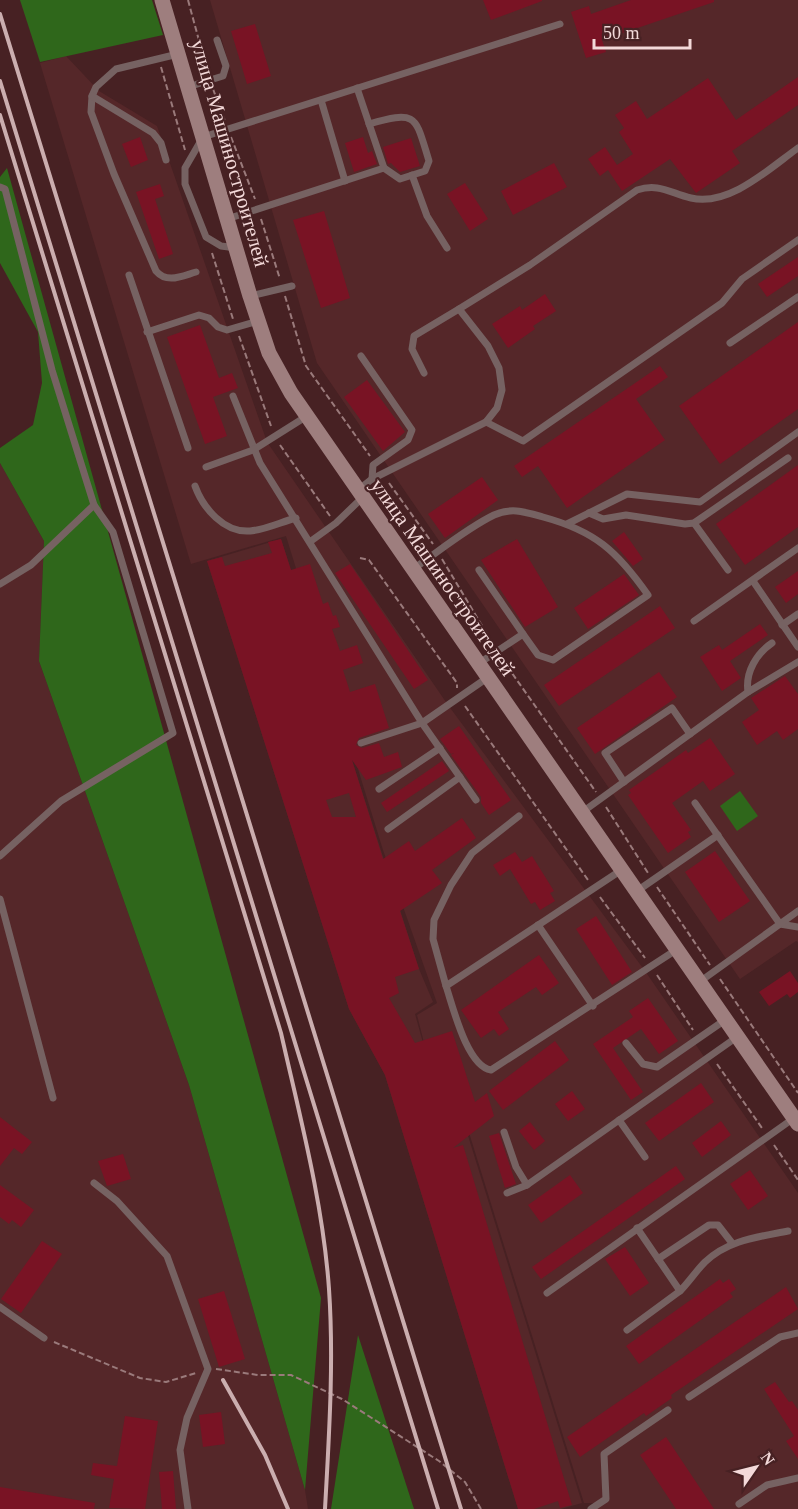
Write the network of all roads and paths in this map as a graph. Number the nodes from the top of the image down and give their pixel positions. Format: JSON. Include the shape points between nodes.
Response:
{"nodes":[{"id":1,"x":162,"y":0,"type":"edge"},
{"id":2,"x":188,"y":0,"type":"edge"},
{"id":3,"x":560,"y":24,"type":"dead end"},
{"id":4,"x":218,"y":40,"type":"dead end"},
{"id":5,"x":178,"y":54,"type":"junction"},
{"id":6,"x":158,"y":58,"type":"junction"},
{"id":7,"x":210,"y":81,"type":"junction"},
{"id":8,"x":188,"y":87,"type":"junction"},
{"id":9,"x":357,"y":88,"type":"junction"},
{"id":10,"x":93,"y":96,"type":"junction"},
{"id":11,"x":321,"y":100,"type":"junction"},
{"id":12,"x":369,"y":124,"type":"junction"},
{"id":13,"x":228,"y":129,"type":"junction"},
{"id":14,"x":203,"y":137,"type":"junction"},
{"id":15,"x":798,"y":148,"type":"edge"},
{"id":16,"x":166,"y":160,"type":"dead end"},
{"id":17,"x":188,"y":162,"type":"junction"},
{"id":18,"x":384,"y":168,"type":"junction"},
{"id":19,"x":412,"y":175,"type":"junction"},
{"id":20,"x":345,"y":181,"type":"junction"},
{"id":21,"x":0,"y":187,"type":"edge"},
{"id":22,"x":259,"y":209,"type":"junction"},
{"id":23,"x":227,"y":219,"type":"junction"},
{"id":24,"x":206,"y":237,"type":"junction"},
{"id":25,"x":798,"y":240,"type":"edge"},
{"id":26,"x":236,"y":248,"type":"junction"},
{"id":27,"x":447,"y":248,"type":"dead end"},
{"id":28,"x":196,"y":272,"type":"dead end"},
{"id":29,"x":129,"y":275,"type":"dead end"},
{"id":30,"x":292,"y":286,"type":"dead end"},
{"id":31,"x":282,"y":288,"type":"junction"},
{"id":32,"x":250,"y":296,"type":"junction"},
{"id":33,"x":798,"y":297,"type":"edge"},
{"id":34,"x":459,"y":309,"type":"junction"},
{"id":35,"x":258,"y":321,"type":"junction"},
{"id":36,"x":236,"y":327,"type":"junction"},
{"id":37,"x":147,"y":332,"type":"junction"},
{"id":38,"x":730,"y":343,"type":"dead end"},
{"id":39,"x":361,"y":356,"type":"dead end"},
{"id":40,"x":424,"y":373,"type":"dead end"},
{"id":41,"x":233,"y":396,"type":"dead end"},
{"id":42,"x":307,"y":416,"type":"junction"},
{"id":43,"x":486,"y":422,"type":"junction"},
{"id":44,"x":798,"y":432,"type":"edge"},
{"id":45,"x":275,"y":437,"type":"junction"},
{"id":46,"x":188,"y":448,"type":"dead end"},
{"id":47,"x":253,"y":450,"type":"junction"},
{"id":48,"x":788,"y":458,"type":"dead end"},
{"id":49,"x":375,"y":463,"type":"junction"},
{"id":50,"x":206,"y":467,"type":"dead end"},
{"id":51,"x":383,"y":474,"type":"junction"},
{"id":52,"x":372,"y":479,"type":"junction"},
{"id":53,"x":195,"y":486,"type":"dead end"},
{"id":54,"x":360,"y":494,"type":"junction"},
{"id":55,"x":94,"y":506,"type":"junction"},
{"id":56,"x":589,"y":513,"type":"junction"},
{"id":57,"x":296,"y":518,"type":"junction"},
{"id":58,"x":694,"y":523,"type":"junction"},
{"id":59,"x":336,"y":524,"type":"junction"},
{"id":60,"x":567,"y":524,"type":"junction"},
{"id":61,"x":311,"y":541,"type":"junction"},
{"id":62,"x":798,"y":548,"type":"edge"},
{"id":63,"x":438,"y":552,"type":"junction"},
{"id":64,"x":360,"y":558,"type":"dead end"},
{"id":65,"x":413,"y":569,"type":"junction"},
{"id":66,"x":479,"y":570,"type":"dead end"},
{"id":67,"x":728,"y":570,"type":"dead end"},
{"id":68,"x":753,"y":581,"type":"junction"},
{"id":69,"x":0,"y":584,"type":"edge"},
{"id":70,"x":798,"y":614,"type":"edge"},
{"id":71,"x":694,"y":621,"type":"dead end"},
{"id":72,"x":782,"y":625,"type":"junction"},
{"id":73,"x":523,"y":634,"type":"junction"},
{"id":74,"x":772,"y":643,"type":"dead end"},
{"id":75,"x":798,"y":647,"type":"edge"},
{"id":76,"x":497,"y":651,"type":"junction"},
{"id":77,"x":798,"y":662,"type":"edge"},
{"id":78,"x":478,"y":664,"type":"junction"},
{"id":79,"x":487,"y":678,"type":"junction"},
{"id":80,"x":748,"y":692,"type":"junction"},
{"id":81,"x":459,"y":698,"type":"junction"},
{"id":82,"x":422,"y":723,"type":"junction"},
{"id":83,"x":690,"y":734,"type":"junction"},
{"id":84,"x":360,"y":743,"type":"dead end"},
{"id":85,"x":440,"y":748,"type":"junction"},
{"id":86,"x":460,"y":777,"type":"junction"},
{"id":87,"x":624,"y":782,"type":"junction"},
{"id":88,"x":379,"y":789,"type":"dead end"},
{"id":89,"x":601,"y":799,"type":"junction"},
{"id":90,"x":476,"y":800,"type":"dead end"},
{"id":91,"x":695,"y":803,"type":"dead end"},
{"id":92,"x":581,"y":813,"type":"junction"},
{"id":93,"x":519,"y":816,"type":"dead end"},
{"id":94,"x":388,"y":829,"type":"dead end"},
{"id":95,"x":718,"y":835,"type":"junction"},
{"id":96,"x":0,"y":856,"type":"edge"},
{"id":97,"x":620,"y":870,"type":"junction"},
{"id":98,"x":652,"y":880,"type":"junction"},
{"id":99,"x":594,"y":888,"type":"junction"},
{"id":100,"x":635,"y":892,"type":"junction"},
{"id":101,"x":0,"y":899,"type":"edge"},
{"id":102,"x":798,"y":910,"type":"edge"},
{"id":103,"x":780,"y":924,"type":"junction"},
{"id":104,"x":538,"y":925,"type":"junction"},
{"id":105,"x":798,"y":927,"type":"edge"},
{"id":106,"x":676,"y":950,"type":"junction"},
{"id":107,"x":651,"y":967,"type":"junction"},
{"id":108,"x":714,"y":971,"type":"junction"},
{"id":109,"x":698,"y":983,"type":"junction"},
{"id":110,"x":446,"y":986,"type":"junction"},
{"id":111,"x":593,"y":1006,"type":"junction"},
{"id":112,"x":725,"y":1020,"type":"junction"},
{"id":113,"x":737,"y":1037,"type":"junction"},
{"id":114,"x":699,"y":1039,"type":"junction"},
{"id":115,"x":626,"y":1043,"type":"dead end"},
{"id":116,"x":711,"y":1055,"type":"junction"},
{"id":117,"x":798,"y":1093,"type":"edge"},
{"id":118,"x":53,"y":1098,"type":"dead end"},
{"id":119,"x":619,"y":1120,"type":"junction"},
{"id":120,"x":796,"y":1121,"type":"edge"},
{"id":121,"x":504,"y":1132,"type":"dead end"},
{"id":122,"x":767,"y":1136,"type":"junction"},
{"id":123,"x":645,"y":1157,"type":"dead end"},
{"id":124,"x":798,"y":1180,"type":"edge"},
{"id":125,"x":94,"y":1183,"type":"dead end"},
{"id":126,"x":527,"y":1185,"type":"junction"},
{"id":127,"x":507,"y":1193,"type":"dead end"},
{"id":128,"x":637,"y":1228,"type":"junction"},
{"id":129,"x":788,"y":1232,"type":"dead end"},
{"id":130,"x":732,"y":1243,"type":"junction"},
{"id":131,"x":658,"y":1259,"type":"junction"},
{"id":132,"x":680,"y":1291,"type":"junction"},
{"id":133,"x":547,"y":1293,"type":"dead end"},
{"id":134,"x":0,"y":1307,"type":"edge"},
{"id":135,"x":627,"y":1330,"type":"dead end"},
{"id":136,"x":798,"y":1333,"type":"edge"},
{"id":137,"x":44,"y":1338,"type":"joint"},
{"id":138,"x":208,"y":1369,"type":"junction"},
{"id":139,"x":689,"y":1397,"type":"dead end"},
{"id":140,"x":668,"y":1410,"type":"dead end"},
{"id":141,"x":798,"y":1478,"type":"edge"},
{"id":142,"x":739,"y":1504,"type":"dead end"},
{"id":143,"x":188,"y":1509,"type":"edge"},
{"id":144,"x":481,"y":1509,"type":"edge"},
{"id":145,"x":591,"y":1509,"type":"edge"}],
"edges":[{"from":1,"to":5,"type":"main road","name":"улица Машиностроителей"},
{"from":2,"to":7,"type":"path"},
{"from":3,"to":9,"type":"lane"},
{"from":4,"to":7,"type":"lane","via":[[226,72]]},
{"from":5,"to":6,"type":"lane"},
{"from":5,"to":8,"type":"main road","name":"улица Машиностроителей"},
{"from":6,"to":10,"type":"lane","via":[[116,69],[96,87]]},
{"from":6,"to":17,"type":"path"},
{"from":7,"to":8,"type":"lane"},
{"from":7,"to":13,"type":"path"},
{"from":8,"to":14,"type":"main road","name":"улица Машиностроителей"},
{"from":9,"to":11,"type":"lane"},
{"from":9,"to":12,"type":"lane"},
{"from":10,"to":16,"type":"lane","via":[[153,133]]},
{"from":10,"to":28,"type":"lane","via":[[91,112],[102,143],[156,271],[166,279]]},
{"from":11,"to":13,"type":"lane"},
{"from":11,"to":20,"type":"lane"},
{"from":12,"to":18,"type":"lane"},
{"from":12,"to":19,"type":"lane","via":[[405,116],[418,125],[430,165]]},
{"from":13,"to":14,"type":"lane"},
{"from":13,"to":22,"type":"path"},
{"from":14,"to":17,"type":"lane"},
{"from":14,"to":23,"type":"main road","name":"улица Машиностроителей"},
{"from":15,"to":34,"type":"lane","via":[[740,188],[715,197],[691,198],[658,186],[637,190]]},
{"from":17,"to":24,"type":"lane","via":[[185,184]]},
{"from":18,"to":19,"type":"lane","via":[[396,178]]},
{"from":18,"to":20,"type":"lane"},
{"from":19,"to":27,"type":"lane","via":[[427,216]]},
{"from":20,"to":22,"type":"lane"},
{"from":21,"to":55,"type":"lane","via":[[5,189],[52,370]]},
{"from":22,"to":23,"type":"lane"},
{"from":22,"to":31,"type":"path"},
{"from":23,"to":26,"type":"main road","name":"улица Машиностроителей"},
{"from":24,"to":26,"type":"lane","via":[[220,246]]},
{"from":24,"to":36,"type":"path"},
{"from":25,"to":43,"type":"lane","via":[[742,279],[722,303],[523,441]]},
{"from":26,"to":32,"type":"main road","name":"улица Машиностроителей"},
{"from":29,"to":37,"type":"lane"},
{"from":30,"to":31,"type":"lane"},
{"from":31,"to":32,"type":"lane"},
{"from":31,"to":49,"type":"path","via":[[306,366]]},
{"from":32,"to":35,"type":"main road","name":"улица Машиностроителей"},
{"from":33,"to":38,"type":"lane"},
{"from":34,"to":40,"type":"lane","via":[[414,336],[412,349]]},
{"from":34,"to":43,"type":"lane","via":[[495,356],[502,378],[501,399]]},
{"from":35,"to":36,"type":"lane"},
{"from":35,"to":42,"type":"main road","name":"улица Машиностроителей","via":[[276,367]]},
{"from":36,"to":37,"type":"lane","via":[[222,329],[198,315]]},
{"from":36,"to":45,"type":"path"},
{"from":37,"to":46,"type":"lane"},
{"from":39,"to":49,"type":"lane","via":[[412,430],[408,440]]},
{"from":41,"to":47,"type":"lane"},
{"from":42,"to":45,"type":"lane"},
{"from":42,"to":54,"type":"main road","name":"улица Машиностроителей"},
{"from":43,"to":51,"type":"lane"},
{"from":44,"to":56,"type":"lane","via":[[700,502],[627,494]]},
{"from":45,"to":47,"type":"lane"},
{"from":45,"to":59,"type":"path"},
{"from":47,"to":50,"type":"lane"},
{"from":47,"to":57,"type":"lane"},
{"from":48,"to":58,"type":"lane"},
{"from":49,"to":52,"type":"lane"},
{"from":51,"to":52,"type":"lane"},
{"from":51,"to":63,"type":"path"},
{"from":52,"to":54,"type":"lane"},
{"from":53,"to":57,"type":"lane","via":[[208,510],[236,529],[250,531]]},
{"from":54,"to":59,"type":"lane"},
{"from":54,"to":65,"type":"main road","name":"улица Машиностроителей"},
{"from":55,"to":69,"type":"lane","via":[[31,565]]},
{"from":55,"to":96,"type":"lane","via":[[113,532],[173,733],[61,801]]},
{"from":56,"to":58,"type":"lane","via":[[603,519],[626,515]]},
{"from":56,"to":60,"type":"lane"},
{"from":57,"to":61,"type":"lane"},
{"from":58,"to":67,"type":"lane"},
{"from":59,"to":61,"type":"lane"},
{"from":60,"to":63,"type":"lane","via":[[514,509],[494,515]]},
{"from":60,"to":73,"type":"lane","via":[[607,546],[648,595],[553,660],[538,655]]},
{"from":61,"to":82,"type":"lane"},
{"from":62,"to":68,"type":"lane"},
{"from":63,"to":65,"type":"lane"},
{"from":63,"to":76,"type":"path"},
{"from":64,"to":81,"type":"path","via":[[369,560],[457,683]]},
{"from":65,"to":78,"type":"main road","name":"улица Машиностроителей"},
{"from":66,"to":73,"type":"lane"},
{"from":68,"to":71,"type":"lane"},
{"from":68,"to":72,"type":"lane"},
{"from":70,"to":72,"type":"lane"},
{"from":72,"to":75,"type":"lane"},
{"from":73,"to":76,"type":"lane"},
{"from":74,"to":80,"type":"lane","via":[[758,654],[747,679]]},
{"from":76,"to":78,"type":"lane"},
{"from":76,"to":89,"type":"path"},
{"from":77,"to":80,"type":"lane"},
{"from":78,"to":79,"type":"main road","name":"улица Машиностроителей"},
{"from":79,"to":81,"type":"lane"},
{"from":79,"to":92,"type":"main road","name":"улица Машиностроителей"},
{"from":80,"to":83,"type":"lane"},
{"from":81,"to":82,"type":"lane"},
{"from":81,"to":99,"type":"path"},
{"from":82,"to":84,"type":"lane"},
{"from":82,"to":85,"type":"lane"},
{"from":83,"to":87,"type":"lane"},
{"from":83,"to":87,"type":"lane","via":[[672,708],[604,753]]},
{"from":85,"to":86,"type":"lane"},
{"from":85,"to":88,"type":"lane"},
{"from":86,"to":90,"type":"lane"},
{"from":86,"to":94,"type":"lane"},
{"from":87,"to":89,"type":"lane"},
{"from":89,"to":92,"type":"lane"},
{"from":89,"to":98,"type":"path"},
{"from":91,"to":95,"type":"lane"},
{"from":92,"to":97,"type":"main road","name":"улица Машиностроителей"},
{"from":93,"to":110,"type":"lane","via":[[472,853],[434,920],[433,939]]},
{"from":95,"to":98,"type":"lane"},
{"from":95,"to":103,"type":"lane"},
{"from":97,"to":99,"type":"lane"},
{"from":97,"to":100,"type":"main road","name":"улица Машиностроителей"},
{"from":98,"to":100,"type":"lane"},
{"from":98,"to":108,"type":"path"},
{"from":99,"to":104,"type":"lane"},
{"from":99,"to":107,"type":"path"},
{"from":100,"to":106,"type":"main road","name":"улица Машиностроителей"},
{"from":101,"to":118,"type":"lane"},
{"from":102,"to":103,"type":"lane"},
{"from":103,"to":105,"type":"lane"},
{"from":103,"to":108,"type":"lane"},
{"from":104,"to":110,"type":"lane"},
{"from":104,"to":111,"type":"lane"},
{"from":106,"to":107,"type":"lane"},
{"from":106,"to":109,"type":"main road","name":"улица Машиностроителей"},
{"from":107,"to":111,"type":"lane"},
{"from":107,"to":114,"type":"path"},
{"from":108,"to":109,"type":"lane"},
{"from":108,"to":117,"type":"path"},
{"from":109,"to":112,"type":"main road","name":"улица Машиностроителей"},
{"from":110,"to":111,"type":"lane","via":[[471,1053],[482,1067],[491,1070]]},
{"from":112,"to":113,"type":"main road","name":"улица Машиностроителей"},
{"from":112,"to":114,"type":"lane"},
{"from":113,"to":116,"type":"lane"},
{"from":113,"to":120,"type":"main road","name":"улица Машиностроителей"},
{"from":114,"to":115,"type":"lane","via":[[657,1067],[644,1064]]},
{"from":116,"to":119,"type":"lane"},
{"from":116,"to":122,"type":"path"},
{"from":119,"to":123,"type":"lane"},
{"from":119,"to":126,"type":"lane"},
{"from":120,"to":122,"type":"lane"},
{"from":121,"to":126,"type":"lane"},
{"from":122,"to":124,"type":"path"},
{"from":122,"to":128,"type":"lane"},
{"from":125,"to":138,"type":"lane","via":[[117,1201],[167,1256]]},
{"from":126,"to":127,"type":"lane"},
{"from":128,"to":131,"type":"lane"},
{"from":128,"to":133,"type":"lane"},
{"from":129,"to":130,"type":"lane"},
{"from":130,"to":131,"type":"lane","via":[[718,1225],[709,1224]]},
{"from":130,"to":132,"type":"lane","via":[[704,1263]]},
{"from":131,"to":132,"type":"lane"},
{"from":132,"to":135,"type":"lane"},
{"from":134,"to":137,"type":"lane"},
{"from":136,"to":139,"type":"lane","via":[[780,1336]]},
{"from":137,"to":138,"type":"path","via":[[140,1378],[166,1382]]},
{"from":138,"to":143,"type":"lane","via":[[187,1418],[180,1450]]},
{"from":138,"to":144,"type":"path","via":[[291,1375],[342,1399],[439,1461],[465,1482]]},
{"from":140,"to":145,"type":"lane","via":[[603,1454],[606,1499]]},
{"from":141,"to":142,"type":"lane","via":[[767,1485]]}]}
